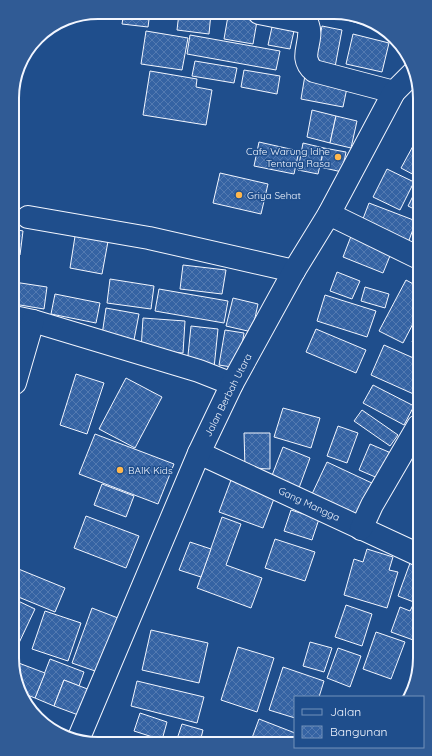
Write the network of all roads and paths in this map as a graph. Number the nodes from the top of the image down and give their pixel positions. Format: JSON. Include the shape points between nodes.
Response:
{"nodes":[{"id":1,"x":289,"y":19,"type":"edge"},
{"id":2,"x":410,"y":76,"type":"edge"},
{"id":3,"x":394,"y":92,"type":"junction"},
{"id":4,"x":329,"y":214,"type":"junction"},
{"id":5,"x":28,"y":217,"type":"dead end"},
{"id":6,"x":413,"y":255,"type":"edge"},
{"id":7,"x":294,"y":271,"type":"junction"},
{"id":8,"x":24,"y":319,"type":"edge"},
{"id":9,"x":19,"y":355,"type":"edge"},
{"id":10,"x":232,"y":384,"type":"junction"},
{"id":11,"x":413,"y":435,"type":"edge"},
{"id":12,"x":199,"y":453,"type":"junction"},
{"id":13,"x":361,"y":529,"type":"junction"},
{"id":14,"x":413,"y":552,"type":"edge"},
{"id":15,"x":80,"y":735,"type":"edge"}],
"edges":[{"from":1,"to":3,"type":"street","via":[[308,25],[310,32],[306,57],[308,66],[314,71]]},
{"from":2,"to":3,"type":"street","name":"Jalan Berbah Utara"},
{"from":3,"to":4,"type":"street","name":"Jalan Berbah Utara"},
{"from":4,"to":6,"type":"street"},
{"from":4,"to":7,"type":"street","name":"Jalan Berbah Utara"},
{"from":5,"to":7,"type":"street","via":[[149,238]]},
{"from":7,"to":10,"type":"street","name":"Jalan Berbah Utara"},
{"from":8,"to":9,"type":"street"},
{"from":8,"to":10,"type":"street","via":[[199,371]]},
{"from":10,"to":12,"type":"street","name":"Jalan Berbah Utara"},
{"from":11,"to":13,"type":"street"},
{"from":12,"to":13,"type":"street","name":"Gang Mangga"},
{"from":12,"to":15,"type":"street","name":"Jalan Berbah Utara"},
{"from":13,"to":14,"type":"street","name":"Gang Mangga"}]}
